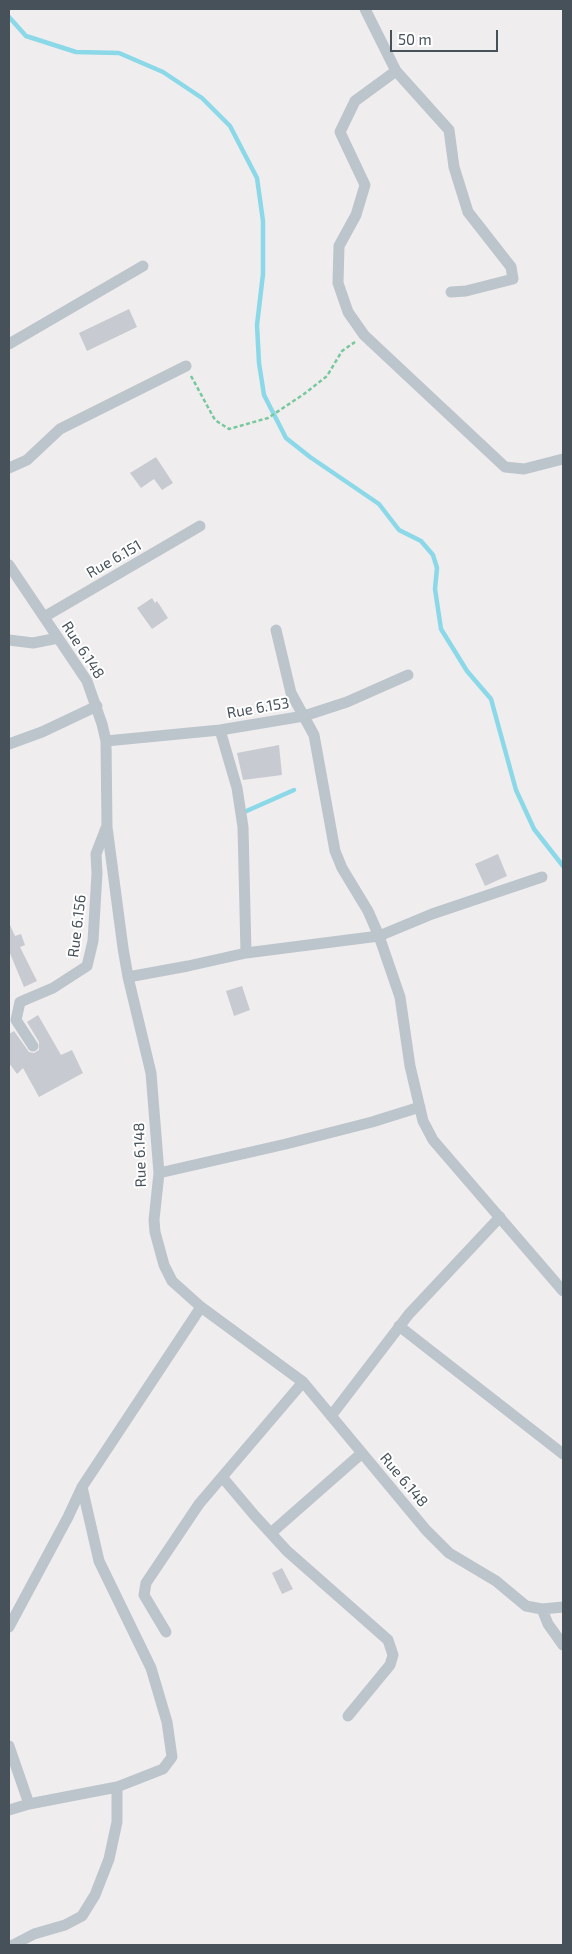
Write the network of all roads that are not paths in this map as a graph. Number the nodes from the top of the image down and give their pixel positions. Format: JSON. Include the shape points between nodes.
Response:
{"nodes":[{"id":1,"x":365,"y":9,"type":"edge"},
{"id":2,"x":396,"y":71,"type":"junction"},
{"id":3,"x":143,"y":266,"type":"dead end"},
{"id":4,"x":451,"y":292,"type":"dead end"},
{"id":5,"x":9,"y":344,"type":"edge"},
{"id":6,"x":186,"y":366,"type":"road end"},
{"id":7,"x":563,"y":459,"type":"edge"},
{"id":8,"x":9,"y":468,"type":"edge"},
{"id":9,"x":200,"y":526,"type":"dead end"},
{"id":10,"x":9,"y":565,"type":"edge"},
{"id":11,"x":44,"y":617,"type":"junction"},
{"id":12,"x":276,"y":630,"type":"dead end"},
{"id":13,"x":58,"y":638,"type":"junction"},
{"id":14,"x":9,"y":640,"type":"edge"},
{"id":15,"x":408,"y":675,"type":"dead end"},
{"id":16,"x":97,"y":706,"type":"junction"},
{"id":17,"x":304,"y":716,"type":"junction"},
{"id":18,"x":220,"y":730,"type":"junction"},
{"id":19,"x":106,"y":741,"type":"junction"},
{"id":20,"x":9,"y":744,"type":"edge"},
{"id":21,"x":107,"y":826,"type":"junction"},
{"id":22,"x":542,"y":877,"type":"dead end"},
{"id":23,"x":379,"y":936,"type":"junction"},
{"id":24,"x":246,"y":953,"type":"junction"},
{"id":25,"x":128,"y":977,"type":"junction"},
{"id":26,"x":33,"y":1046,"type":"dead end"},
{"id":27,"x":420,"y":1107,"type":"junction"},
{"id":28,"x":158,"y":1173,"type":"junction"},
{"id":29,"x":500,"y":1217,"type":"junction"},
{"id":30,"x":563,"y":1291,"type":"edge"},
{"id":31,"x":201,"y":1307,"type":"junction"},
{"id":32,"x":399,"y":1326,"type":"junction"},
{"id":33,"x":303,"y":1382,"type":"junction"},
{"id":34,"x":331,"y":1416,"type":"junction"},
{"id":35,"x":362,"y":1453,"type":"junction"},
{"id":36,"x":563,"y":1454,"type":"edge"},
{"id":37,"x":223,"y":1478,"type":"junction"},
{"id":38,"x":82,"y":1486,"type":"junction"},
{"id":39,"x":270,"y":1533,"type":"junction"},
{"id":40,"x":563,"y":1607,"type":"edge"},
{"id":41,"x":542,"y":1609,"type":"junction"},
{"id":42,"x":9,"y":1627,"type":"edge"},
{"id":43,"x":166,"y":1632,"type":"dead end"},
{"id":44,"x":563,"y":1645,"type":"edge"},
{"id":45,"x":348,"y":1716,"type":"dead end"},
{"id":46,"x":9,"y":1746,"type":"edge"},
{"id":47,"x":117,"y":1786,"type":"junction"},
{"id":48,"x":29,"y":1804,"type":"junction"},
{"id":49,"x":9,"y":1810,"type":"edge"},
{"id":50,"x":13,"y":1945,"type":"edge"}],
"edges":[{"from":1,"to":2,"type":"street"},
{"from":2,"to":4,"type":"street","via":[[449,130],[454,168],[468,212],[511,267],[513,280]]},
{"from":2,"to":7,"type":"street","via":[[355,101],[340,132],[365,185],[356,215],[339,246],[338,283],[348,312],[364,335],[506,467],[524,469]]},
{"from":3,"to":5,"type":"street"},
{"from":6,"to":8,"type":"street","via":[[60,429],[27,460]]},
{"from":9,"to":11,"type":"street","name":"Rue 6.151"},
{"from":10,"to":11,"type":"street","name":"Rue 6.148"},
{"from":11,"to":13,"type":"street","name":"Rue 6.148"},
{"from":12,"to":17,"type":"street","via":[[291,693]]},
{"from":13,"to":14,"type":"street","via":[[33,643]]},
{"from":13,"to":16,"type":"street","name":"Rue 6.148","via":[[87,681]]},
{"from":15,"to":17,"type":"street","name":"Rue 6.153","via":[[347,702]]},
{"from":16,"to":19,"type":"street","name":"Rue 6.148"},
{"from":16,"to":20,"type":"street"},
{"from":17,"to":18,"type":"street","name":"Rue 6.153"},
{"from":17,"to":23,"type":"street","via":[[318,749],[335,851]]},
{"from":18,"to":19,"type":"street","name":"Rue 6.153"},
{"from":18,"to":24,"type":"street","via":[[237,788],[243,827]]},
{"from":19,"to":21,"type":"street","name":"Rue 6.148"},
{"from":21,"to":25,"type":"street","name":"Rue 6.148"},
{"from":21,"to":26,"type":"street","name":"Rue 6.156","via":[[96,854],[93,941],[88,966],[53,988],[20,1002],[16,1020]]},
{"from":22,"to":23,"type":"street","via":[[432,914]]},
{"from":23,"to":24,"type":"street"},
{"from":23,"to":27,"type":"street","via":[[400,997],[410,1066]]},
{"from":24,"to":25,"type":"street"},
{"from":25,"to":28,"type":"street","name":"Rue 6.148","via":[[151,1073]]},
{"from":27,"to":28,"type":"street"},
{"from":27,"to":29,"type":"street","via":[[433,1140]]},
{"from":28,"to":31,"type":"street","name":"Rue 6.148","via":[[154,1220],[164,1265],[172,1281]]},
{"from":29,"to":30,"type":"street"},
{"from":29,"to":32,"type":"street"},
{"from":31,"to":33,"type":"street","name":"Rue 6.148"},
{"from":31,"to":38,"type":"street"},
{"from":32,"to":34,"type":"street"},
{"from":32,"to":36,"type":"street"},
{"from":33,"to":34,"type":"street","name":"Rue 6.148"},
{"from":33,"to":37,"type":"street"},
{"from":34,"to":35,"type":"street","name":"Rue 6.148"},
{"from":35,"to":39,"type":"street"},
{"from":35,"to":41,"type":"street","name":"Rue 6.148","via":[[449,1553],[496,1581],[526,1606]]},
{"from":37,"to":39,"type":"street"},
{"from":37,"to":43,"type":"street","via":[[199,1504],[146,1583],[144,1595]]},
{"from":38,"to":42,"type":"street"},
{"from":38,"to":47,"type":"street","via":[[99,1561],[151,1668],[167,1722],[172,1757],[163,1769]]},
{"from":39,"to":45,"type":"street","via":[[388,1640],[391,1647],[390,1665]]},
{"from":40,"to":41,"type":"street","name":"Rue 6.148"},
{"from":41,"to":44,"type":"street"},
{"from":46,"to":48,"type":"street"},
{"from":47,"to":48,"type":"street"},
{"from":47,"to":50,"type":"street","via":[[117,1822],[109,1859],[95,1895],[82,1916]]},
{"from":48,"to":49,"type":"street"}]}
